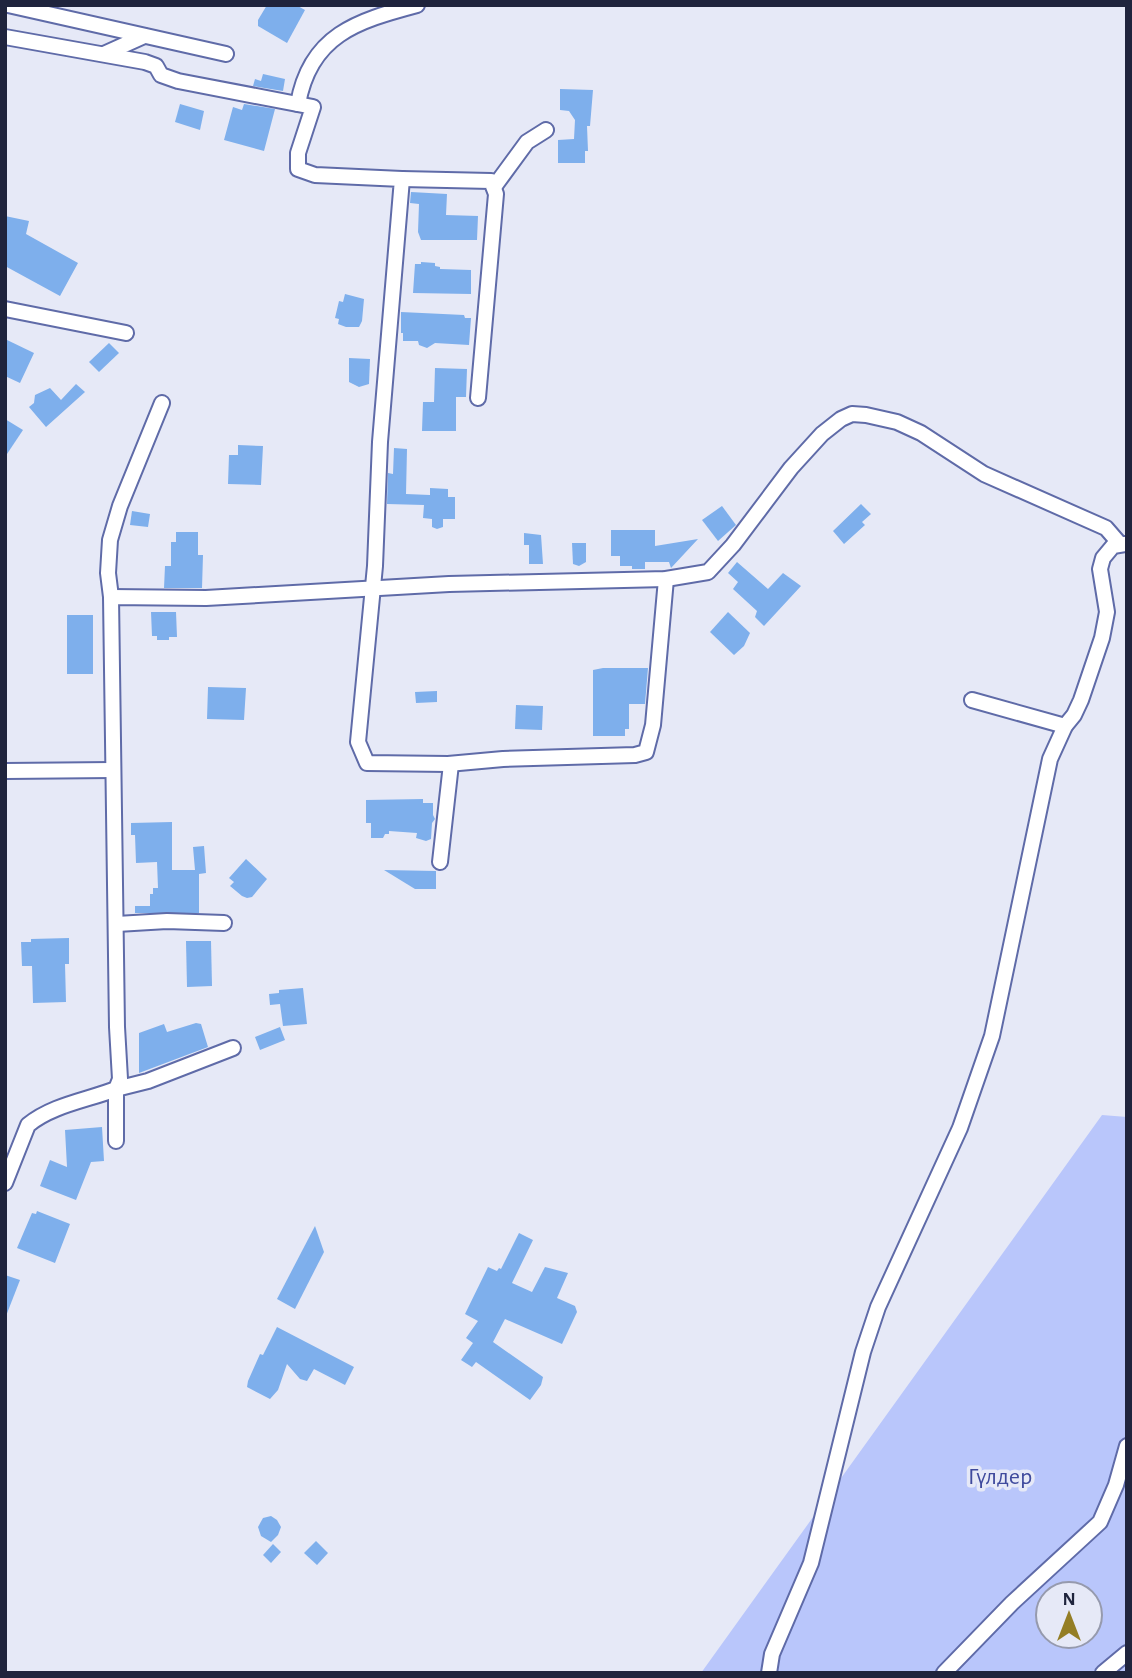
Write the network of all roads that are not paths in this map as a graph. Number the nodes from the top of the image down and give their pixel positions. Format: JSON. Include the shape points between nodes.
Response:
{"nodes":[{"id":1,"x":8,"y":5,"type":"edge"},
{"id":2,"x":417,"y":5,"type":"edge"},
{"id":3,"x":144,"y":36,"type":"junction"},
{"id":4,"x":5,"y":37,"type":"edge"},
{"id":5,"x":104,"y":54,"type":"junction"},
{"id":6,"x":226,"y":54,"type":"dead end"},
{"id":7,"x":298,"y":104,"type":"junction"},
{"id":8,"x":546,"y":130,"type":"dead end"},
{"id":9,"x":402,"y":179,"type":"junction"},
{"id":10,"x":494,"y":187,"type":"junction"},
{"id":11,"x":5,"y":309,"type":"edge"},
{"id":12,"x":126,"y":333,"type":"dead end"},
{"id":13,"x":478,"y":398,"type":"dead end"},
{"id":14,"x":162,"y":403,"type":"dead end"},
{"id":15,"x":1123,"y":544,"type":"edge"},
{"id":16,"x":666,"y":579,"type":"junction"},
{"id":17,"x":372,"y":589,"type":"junction"},
{"id":18,"x":111,"y":597,"type":"junction"},
{"id":19,"x":972,"y":700,"type":"dead end"},
{"id":20,"x":1065,"y":726,"type":"junction"},
{"id":21,"x":451,"y":764,"type":"junction"},
{"id":22,"x":113,"y":770,"type":"junction"},
{"id":23,"x":5,"y":771,"type":"edge"},
{"id":24,"x":440,"y":862,"type":"dead end"},
{"id":25,"x":224,"y":923,"type":"dead end"},
{"id":26,"x":117,"y":924,"type":"junction"},
{"id":27,"x":233,"y":1048,"type":"dead end"},
{"id":28,"x":116,"y":1089,"type":"junction"},
{"id":29,"x":116,"y":1141,"type":"dead end"},
{"id":30,"x":5,"y":1183,"type":"edge"},
{"id":31,"x":1127,"y":1447,"type":"edge"},
{"id":32,"x":1127,"y":1653,"type":"edge"},
{"id":33,"x":769,"y":1673,"type":"edge"},
{"id":34,"x":944,"y":1673,"type":"edge"},
{"id":35,"x":1103,"y":1673,"type":"edge"}],
"edges":[{"from":1,"to":3,"type":"street"},
{"from":2,"to":7,"type":"street","via":[[372,18],[330,41],[313,59]]},
{"from":3,"to":5,"type":"street"},
{"from":3,"to":6,"type":"street"},
{"from":4,"to":5,"type":"street"},
{"from":5,"to":7,"type":"street","via":[[156,66],[161,75],[178,81]]},
{"from":7,"to":9,"type":"street","via":[[313,107],[298,153],[298,169],[315,175]]},
{"from":8,"to":10,"type":"street","via":[[527,142]]},
{"from":9,"to":10,"type":"street","via":[[491,181]]},
{"from":9,"to":17,"type":"street"},
{"from":10,"to":13,"type":"street"},
{"from":11,"to":12,"type":"street"},
{"from":14,"to":18,"type":"street","via":[[110,540]]},
{"from":15,"to":16,"type":"street","via":[[1106,528],[984,474],[921,433],[897,422],[852,414],[822,435],[799,460],[708,572]]},
{"from":15,"to":20,"type":"street","via":[[1103,558],[1100,569],[1107,612],[1081,700]]},
{"from":16,"to":17,"type":"street"},
{"from":16,"to":21,"type":"street","via":[[653,725],[646,752]]},
{"from":17,"to":18,"type":"street","via":[[206,598]]},
{"from":17,"to":21,"type":"street","via":[[358,742],[367,763]]},
{"from":18,"to":22,"type":"street"},
{"from":19,"to":20,"type":"street"},
{"from":20,"to":33,"type":"street","via":[[1050,759],[992,1036],[960,1128],[878,1307],[811,1563],[772,1654]]},
{"from":21,"to":24,"type":"street"},
{"from":22,"to":23,"type":"street"},
{"from":22,"to":26,"type":"street"},
{"from":25,"to":26,"type":"street"},
{"from":26,"to":28,"type":"street","via":[[120,1079]]},
{"from":27,"to":28,"type":"street"},
{"from":28,"to":29,"type":"street"},
{"from":28,"to":30,"type":"street","via":[[35,1119],[28,1125]]},
{"from":31,"to":34,"type":"street","via":[[1100,1522]]},
{"from":32,"to":35,"type":"street"}]}
